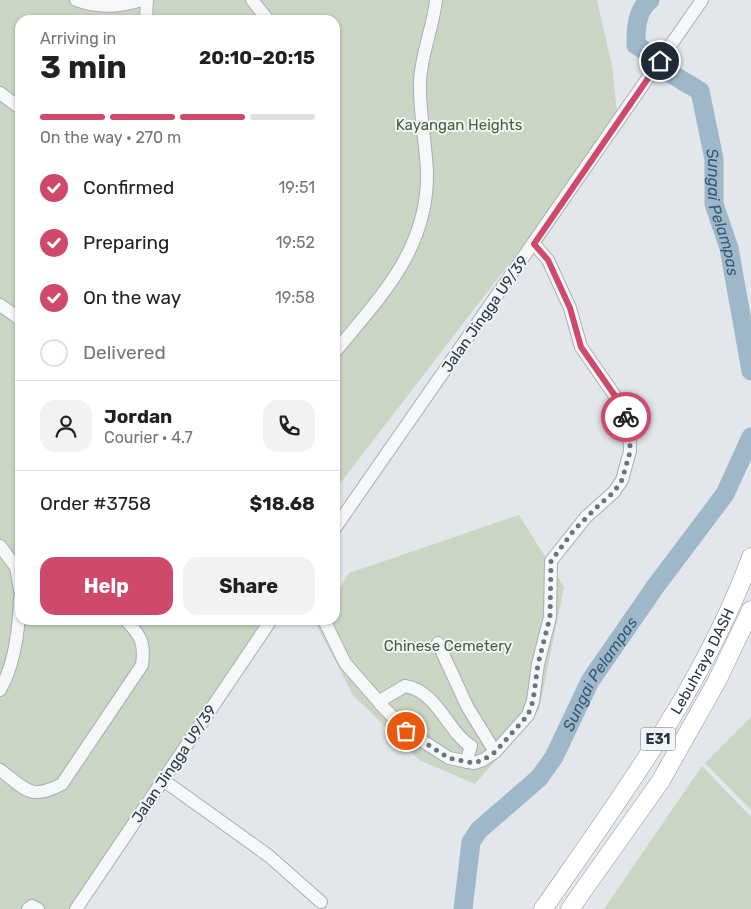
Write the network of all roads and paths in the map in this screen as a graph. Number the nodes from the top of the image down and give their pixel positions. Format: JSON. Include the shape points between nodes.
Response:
{"nodes":[{"id":1,"x":76,"y":0,"type":"edge"},
{"id":2,"x":141,"y":0,"type":"edge"},
{"id":3,"x":147,"y":0,"type":"edge"},
{"id":4,"x":252,"y":0,"type":"edge"},
{"id":5,"x":436,"y":0,"type":"edge"},
{"id":6,"x":702,"y":0,"type":"edge"},
{"id":7,"x":146,"y":15,"type":"edge"},
{"id":8,"x":264,"y":15,"type":"edge"},
{"id":9,"x":0,"y":93,"type":"edge"},
{"id":10,"x":15,"y":104,"type":"edge"},
{"id":11,"x":534,"y":244,"type":"junction"},
{"id":12,"x":0,"y":305,"type":"edge"},
{"id":13,"x":15,"y":314,"type":"edge"},
{"id":14,"x":340,"y":346,"type":"edge"},
{"id":15,"x":340,"y":521,"type":"edge"},
{"id":16,"x":0,"y":546,"type":"edge"},
{"id":17,"x":751,"y":557,"type":"edge"},
{"id":18,"x":15,"y":566,"type":"edge"},
{"id":19,"x":751,"y":610,"type":"edge"},
{"id":20,"x":18,"y":625,"type":"edge"},
{"id":21,"x":131,"y":625,"type":"edge"},
{"id":22,"x":268,"y":625,"type":"edge"},
{"id":23,"x":326,"y":625,"type":"edge"},
{"id":24,"x":438,"y":643,"type":"dead end"},
{"id":25,"x":0,"y":690,"type":"edge"},
{"id":26,"x":380,"y":704,"type":"junction"},
{"id":27,"x":495,"y":752,"type":"junction"},
{"id":28,"x":466,"y":762,"type":"junction"},
{"id":29,"x":0,"y":770,"type":"edge"},
{"id":30,"x":163,"y":780,"type":"junction"},
{"id":31,"x":321,"y":902,"type":"dead end"},
{"id":32,"x":28,"y":909,"type":"edge"},
{"id":33,"x":38,"y":909,"type":"edge"},
{"id":34,"x":76,"y":909,"type":"edge"},
{"id":35,"x":543,"y":909,"type":"edge"},
{"id":36,"x":570,"y":909,"type":"edge"}],
"edges":[{"from":1,"to":2,"type":"street","via":[[103,6]]},
{"from":3,"to":7,"type":"street"},
{"from":4,"to":8,"type":"street"},
{"from":5,"to":14,"type":"street","via":[[420,83],[427,174],[420,220],[409,255],[398,274]]},
{"from":6,"to":11,"type":"street","name":"Jalan Jingga U9/39"},
{"from":9,"to":10,"type":"street"},
{"from":11,"to":15,"type":"street","name":"Jalan Jingga U9/39"},
{"from":11,"to":27,"type":"street","via":[[552,268],[570,308],[581,347],[620,403],[630,426],[630,452],[622,480],[614,492],[586,518],[551,561],[550,617],[533,701],[528,715]]},
{"from":12,"to":13,"type":"street"},
{"from":16,"to":18,"type":"street"},
{"from":17,"to":35,"type":"highway","name":"Lebuhraya DASH","number":"E31","via":[[696,674],[636,775]]},
{"from":19,"to":36,"type":"highway","name":"Lebuhraya DASH","number":"E31","via":[[717,681],[660,782]]},
{"from":20,"to":25,"type":"street"},
{"from":21,"to":29,"type":"street","via":[[140,635],[144,651],[142,665],[62,784],[41,793],[31,792]]},
{"from":22,"to":30,"type":"street","name":"Jalan Jingga U9/39"},
{"from":23,"to":26,"type":"street","via":[[345,662]]},
{"from":24,"to":27,"type":"street","via":[[467,706]]},
{"from":26,"to":28,"type":"street","via":[[406,731],[422,742],[449,758]]},
{"from":26,"to":28,"type":"street","via":[[406,686],[421,692],[471,746]]},
{"from":27,"to":28,"type":"street","via":[[483,760]]},
{"from":30,"to":31,"type":"street","via":[[269,856]]},
{"from":30,"to":34,"type":"street","name":"Jalan Jingga U9/39"},
{"from":32,"to":33,"type":"street","via":[[32,906]]}]}
